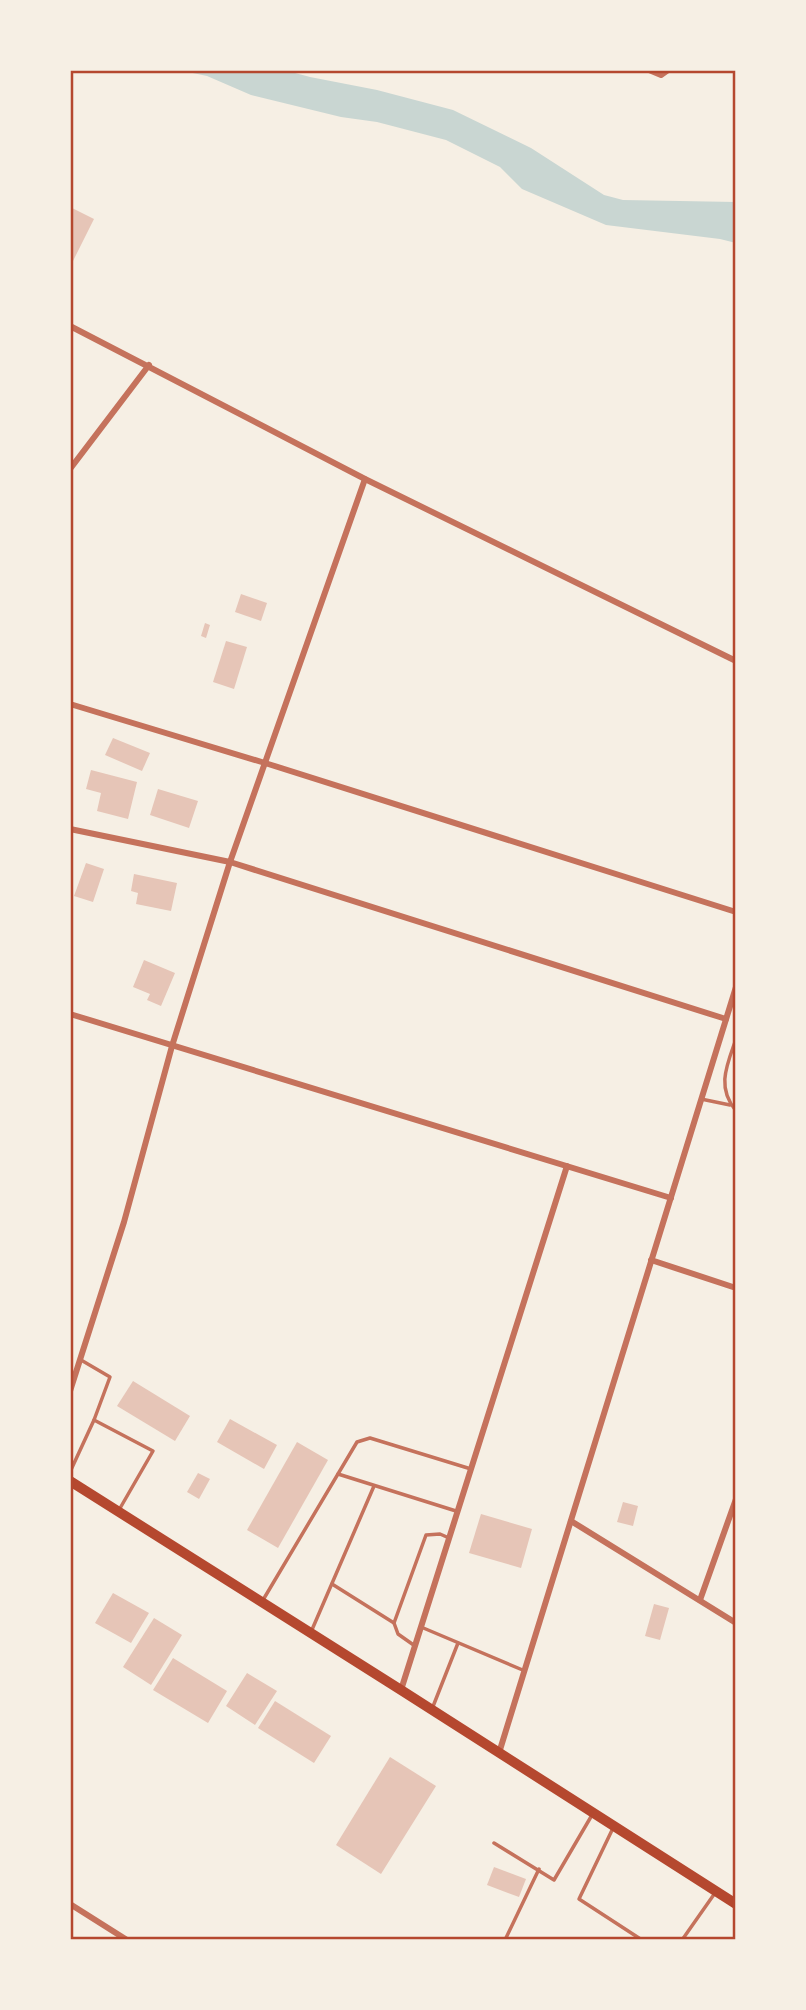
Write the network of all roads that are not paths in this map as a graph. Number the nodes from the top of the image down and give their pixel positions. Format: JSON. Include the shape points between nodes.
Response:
{"nodes":[{"id":1,"x":649,"y":70,"type":"edge"},
{"id":2,"x":668,"y":70,"type":"edge"},
{"id":3,"x":70,"y":326,"type":"edge"},
{"id":4,"x":149,"y":365,"type":"junction"},
{"id":5,"x":70,"y":469,"type":"edge"},
{"id":6,"x":365,"y":479,"type":"junction"},
{"id":7,"x":736,"y":661,"type":"edge"},
{"id":8,"x":70,"y":704,"type":"edge"},
{"id":9,"x":264,"y":763,"type":"junction"},
{"id":10,"x":70,"y":829,"type":"edge"},
{"id":11,"x":230,"y":862,"type":"junction"},
{"id":12,"x":736,"y":912,"type":"edge"},
{"id":13,"x":736,"y":987,"type":"edge"},
{"id":14,"x":70,"y":1014,"type":"edge"},
{"id":15,"x":726,"y":1019,"type":"junction"},
{"id":16,"x":736,"y":1039,"type":"edge"},
{"id":17,"x":172,"y":1046,"type":"junction"},
{"id":18,"x":701,"y":1099,"type":"junction"},
{"id":19,"x":731,"y":1105,"type":"junction"},
{"id":20,"x":736,"y":1111,"type":"edge"},
{"id":21,"x":568,"y":1166,"type":"junction"},
{"id":22,"x":671,"y":1198,"type":"junction"},
{"id":23,"x":651,"y":1260,"type":"junction"},
{"id":24,"x":736,"y":1288,"type":"edge"},
{"id":25,"x":80,"y":1359,"type":"junction"},
{"id":26,"x":70,"y":1391,"type":"edge"},
{"id":27,"x":94,"y":1420,"type":"junction"},
{"id":28,"x":471,"y":1469,"type":"junction"},
{"id":29,"x":70,"y":1472,"type":"edge"},
{"id":30,"x":338,"y":1474,"type":"junction"},
{"id":31,"x":70,"y":1481,"type":"edge"},
{"id":32,"x":374,"y":1486,"type":"junction"},
{"id":33,"x":736,"y":1499,"type":"edge"},
{"id":34,"x":118,"y":1511,"type":"junction"},
{"id":35,"x":457,"y":1512,"type":"junction"},
{"id":36,"x":571,"y":1521,"type":"junction"},
{"id":37,"x":449,"y":1538,"type":"junction"},
{"id":38,"x":332,"y":1584,"type":"junction"},
{"id":39,"x":700,"y":1600,"type":"junction"},
{"id":40,"x":261,"y":1602,"type":"junction"},
{"id":41,"x":394,"y":1623,"type":"junction"},
{"id":42,"x":736,"y":1623,"type":"edge"},
{"id":43,"x":421,"y":1627,"type":"junction"},
{"id":44,"x":311,"y":1633,"type":"junction"},
{"id":45,"x":457,"y":1643,"type":"junction"},
{"id":46,"x":415,"y":1646,"type":"junction"},
{"id":47,"x":525,"y":1671,"type":"junction"},
{"id":48,"x":401,"y":1690,"type":"junction"},
{"id":49,"x":432,"y":1710,"type":"junction"},
{"id":50,"x":499,"y":1753,"type":"junction"},
{"id":51,"x":593,"y":1813,"type":"junction"},
{"id":52,"x":614,"y":1826,"type":"junction"},
{"id":53,"x":494,"y":1843,"type":"dead end"},
{"id":54,"x":539,"y":1869,"type":"junction"},
{"id":55,"x":716,"y":1892,"type":"junction"},
{"id":56,"x":70,"y":1904,"type":"edge"},
{"id":57,"x":736,"y":1904,"type":"edge"},
{"id":58,"x":127,"y":1940,"type":"edge"},
{"id":59,"x":505,"y":1940,"type":"edge"},
{"id":60,"x":642,"y":1940,"type":"edge"},
{"id":61,"x":682,"y":1940,"type":"edge"}],
"edges":[{"from":1,"to":2,"type":"street","via":[[661,75]]},
{"from":3,"to":4,"type":"street"},
{"from":4,"to":5,"type":"street"},
{"from":4,"to":6,"type":"street"},
{"from":6,"to":7,"type":"street"},
{"from":6,"to":9,"type":"street"},
{"from":8,"to":9,"type":"street"},
{"from":9,"to":11,"type":"street"},
{"from":9,"to":12,"type":"street"},
{"from":10,"to":11,"type":"street"},
{"from":11,"to":15,"type":"street"},
{"from":11,"to":17,"type":"street"},
{"from":13,"to":15,"type":"street"},
{"from":14,"to":17,"type":"street"},
{"from":15,"to":18,"type":"street"},
{"from":16,"to":19,"type":"lane","via":[[724,1078]]},
{"from":17,"to":21,"type":"street"},
{"from":17,"to":25,"type":"street","via":[[124,1222]]},
{"from":18,"to":19,"type":"lane"},
{"from":18,"to":22,"type":"street"},
{"from":19,"to":20,"type":"lane"},
{"from":21,"to":22,"type":"street"},
{"from":21,"to":28,"type":"street"},
{"from":22,"to":23,"type":"street"},
{"from":23,"to":24,"type":"street"},
{"from":23,"to":36,"type":"street"},
{"from":25,"to":26,"type":"street"},
{"from":25,"to":27,"type":"lane","via":[[110,1377]]},
{"from":27,"to":29,"type":"lane"},
{"from":27,"to":34,"type":"lane","via":[[153,1451]]},
{"from":28,"to":30,"type":"lane","via":[[370,1438],[356,1442]]},
{"from":28,"to":35,"type":"street"},
{"from":30,"to":32,"type":"lane"},
{"from":30,"to":40,"type":"lane"},
{"from":31,"to":34,"type":"main road"},
{"from":32,"to":35,"type":"lane"},
{"from":32,"to":38,"type":"lane"},
{"from":33,"to":39,"type":"street"},
{"from":34,"to":40,"type":"main road"},
{"from":35,"to":37,"type":"street"},
{"from":36,"to":39,"type":"street"},
{"from":36,"to":47,"type":"street"},
{"from":37,"to":41,"type":"lane","via":[[426,1535]]},
{"from":37,"to":43,"type":"street"},
{"from":38,"to":41,"type":"lane"},
{"from":38,"to":44,"type":"lane"},
{"from":39,"to":42,"type":"street"},
{"from":40,"to":44,"type":"main road"},
{"from":41,"to":46,"type":"lane","via":[[398,1634]]},
{"from":43,"to":45,"type":"lane"},
{"from":43,"to":46,"type":"street"},
{"from":44,"to":48,"type":"main road"},
{"from":45,"to":47,"type":"lane"},
{"from":45,"to":49,"type":"lane"},
{"from":46,"to":48,"type":"street"},
{"from":47,"to":50,"type":"street"},
{"from":48,"to":49,"type":"main road"},
{"from":49,"to":50,"type":"main road"},
{"from":50,"to":51,"type":"main road"},
{"from":51,"to":52,"type":"main road"},
{"from":51,"to":54,"type":"lane","via":[[554,1880]]},
{"from":52,"to":55,"type":"main road"},
{"from":52,"to":60,"type":"lane","via":[[579,1899]]},
{"from":53,"to":54,"type":"lane"},
{"from":54,"to":59,"type":"lane"},
{"from":55,"to":57,"type":"main road"},
{"from":55,"to":61,"type":"lane"},
{"from":56,"to":58,"type":"street"}]}
